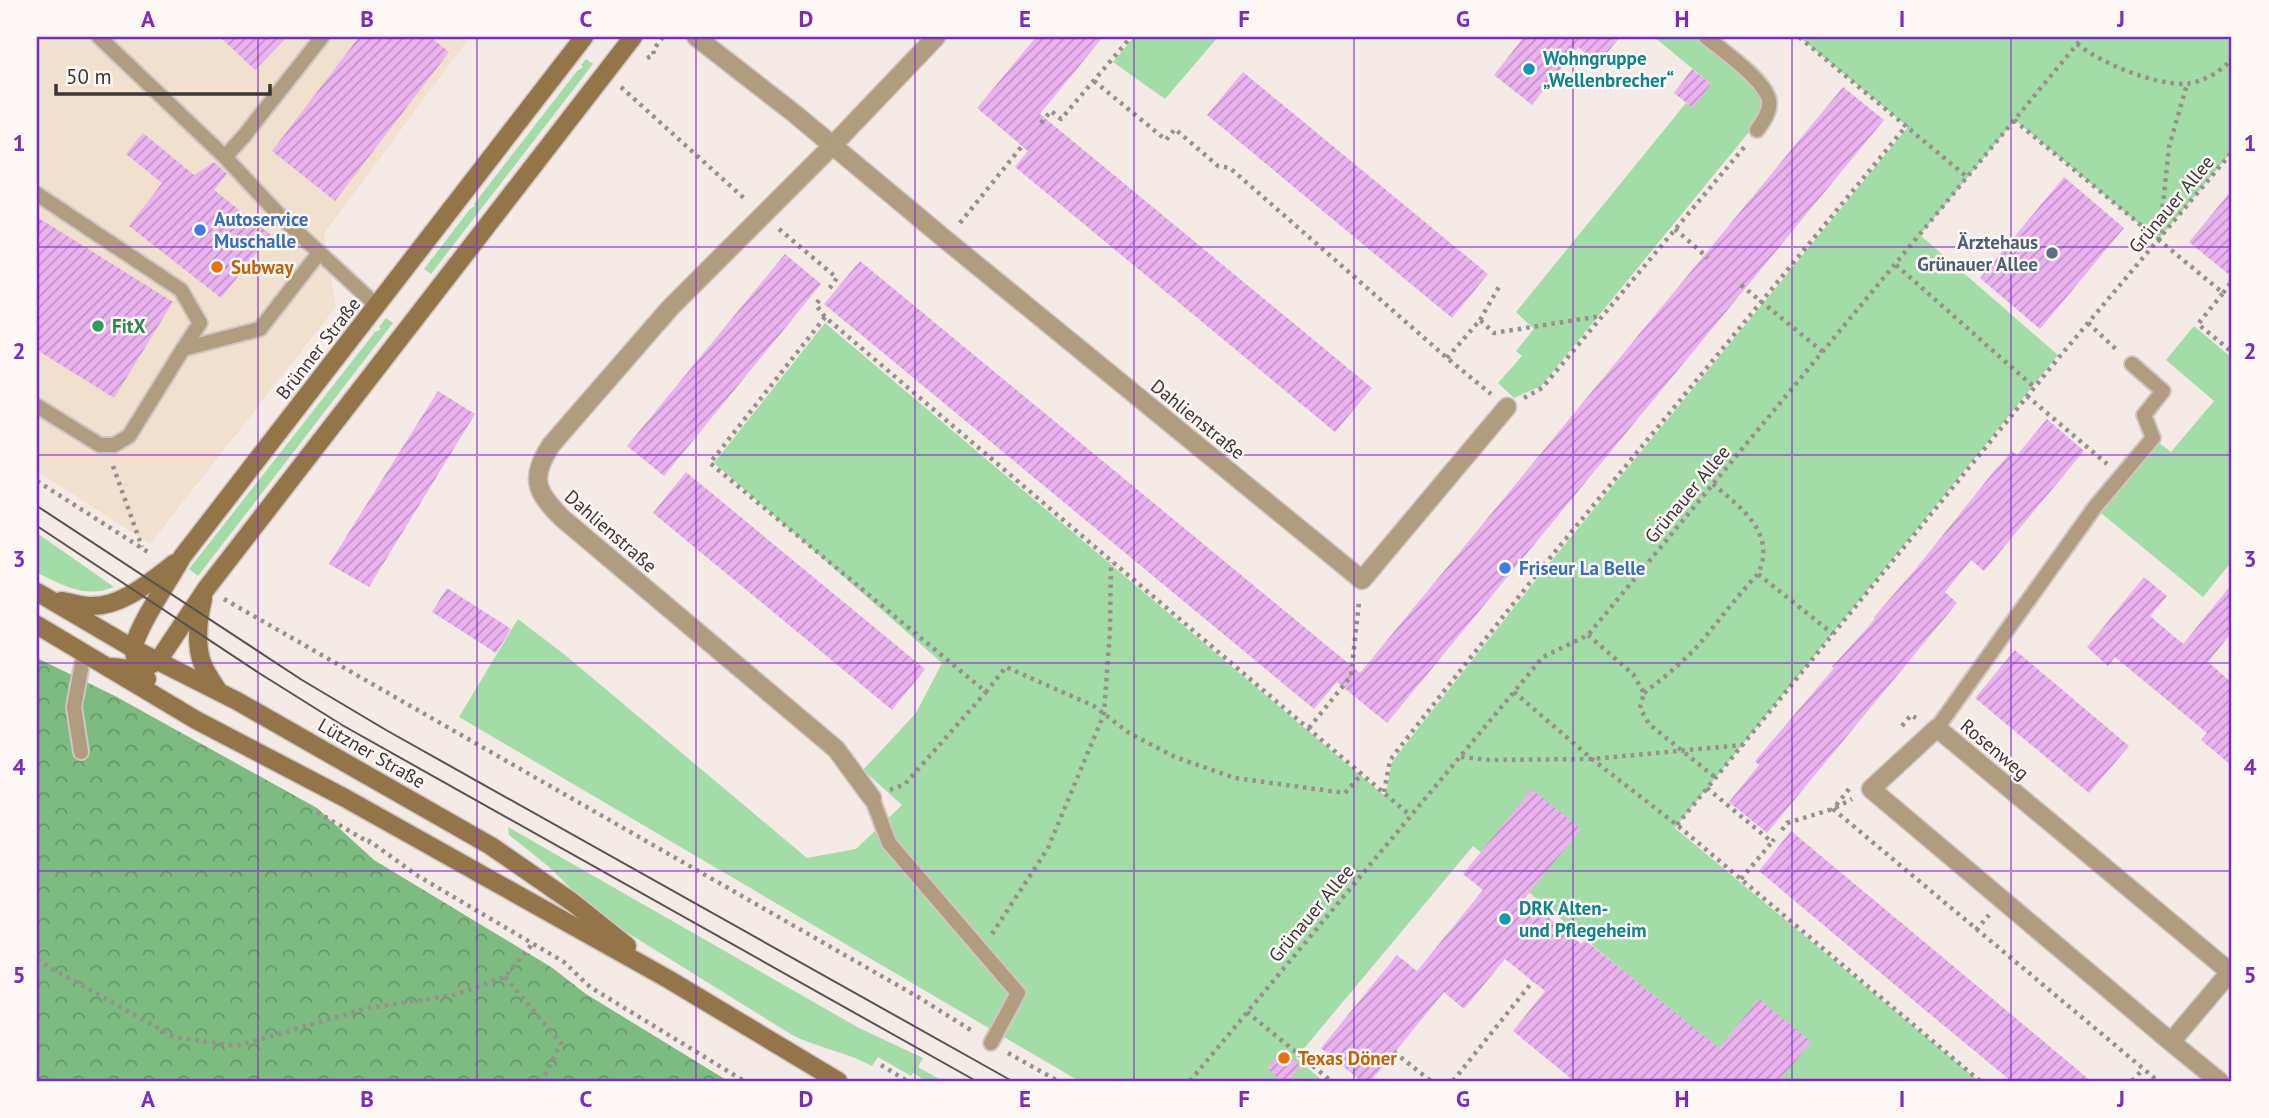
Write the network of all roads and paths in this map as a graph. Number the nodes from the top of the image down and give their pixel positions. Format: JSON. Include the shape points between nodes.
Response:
{"nodes":[{"id":1,"x":99,"y":37,"type":"edge"},
{"id":2,"x":322,"y":37,"type":"edge"},
{"id":3,"x":584,"y":37,"type":"edge"},
{"id":4,"x":633,"y":37,"type":"edge"},
{"id":5,"x":663,"y":37,"type":"edge"},
{"id":6,"x":696,"y":37,"type":"edge"},
{"id":7,"x":936,"y":37,"type":"edge"},
{"id":8,"x":1131,"y":37,"type":"edge"},
{"id":9,"x":1706,"y":37,"type":"edge"},
{"id":10,"x":1798,"y":37,"type":"edge"},
{"id":11,"x":2083,"y":37,"type":"edge"},
{"id":12,"x":2077,"y":44,"type":"junction"},
{"id":13,"x":653,"y":50,"type":"dead end"},
{"id":14,"x":2232,"y":59,"type":"edge"},
{"id":15,"x":1094,"y":81,"type":"junction"},
{"id":16,"x":2187,"y":84,"type":"junction"},
{"id":17,"x":621,"y":87,"type":"dead end"},
{"id":18,"x":2014,"y":120,"type":"junction"},
{"id":19,"x":1041,"y":123,"type":"dead end"},
{"id":20,"x":1907,"y":125,"type":"junction"},
{"id":21,"x":1757,"y":131,"type":"joint"},
{"id":22,"x":833,"y":145,"type":"junction"},
{"id":23,"x":1022,"y":146,"type":"dead end"},
{"id":24,"x":2232,"y":152,"type":"edge"},
{"id":25,"x":225,"y":157,"type":"junction"},
{"id":26,"x":1967,"y":177,"type":"junction"},
{"id":27,"x":37,"y":194,"type":"edge"},
{"id":28,"x":762,"y":215,"type":"junction"},
{"id":29,"x":1675,"y":229,"type":"junction"},
{"id":30,"x":946,"y":240,"type":"junction"},
{"id":31,"x":2159,"y":241,"type":"junction"},
{"id":32,"x":319,"y":253,"type":"junction"},
{"id":33,"x":1708,"y":258,"type":"dead end"},
{"id":34,"x":1896,"y":265,"type":"junction"},
{"id":35,"x":2232,"y":281,"type":"edge"},
{"id":36,"x":1500,"y":285,"type":"dead end"},
{"id":37,"x":1741,"y":285,"type":"dead end"},
{"id":38,"x":829,"y":289,"type":"dead end"},
{"id":39,"x":2223,"y":293,"type":"junction"},
{"id":40,"x":820,"y":300,"type":"dead end"},
{"id":41,"x":1761,"y":301,"type":"junction"},
{"id":42,"x":377,"y":306,"type":"junction"},
{"id":43,"x":1602,"y":316,"type":"junction"},
{"id":44,"x":825,"y":317,"type":"junction"},
{"id":45,"x":1479,"y":320,"type":"junction"},
{"id":46,"x":2088,"y":323,"type":"junction"},
{"id":47,"x":183,"y":349,"type":"junction"},
{"id":48,"x":1823,"y":352,"type":"junction"},
{"id":49,"x":2232,"y":352,"type":"edge"},
{"id":50,"x":1447,"y":358,"type":"junction"},
{"id":51,"x":2132,"y":364,"type":"joint"},
{"id":52,"x":2034,"y":387,"type":"junction"},
{"id":53,"x":2027,"y":396,"type":"junction"},
{"id":54,"x":37,"y":406,"type":"edge"},
{"id":55,"x":1507,"y":407,"type":"junction"},
{"id":56,"x":106,"y":445,"type":"junction"},
{"id":57,"x":2122,"y":475,"type":"junction"},
{"id":58,"x":37,"y":481,"type":"edge"},
{"id":59,"x":1713,"y":484,"type":"junction"},
{"id":60,"x":142,"y":548,"type":"junction"},
{"id":61,"x":154,"y":556,"type":"dead end"},
{"id":62,"x":182,"y":557,"type":"junction"},
{"id":63,"x":1111,"y":561,"type":"junction"},
{"id":64,"x":1758,"y":574,"type":"junction"},
{"id":65,"x":1362,"y":580,"type":"junction"},
{"id":66,"x":213,"y":593,"type":"junction"},
{"id":67,"x":42,"y":595,"type":"edge"},
{"id":68,"x":37,"y":625,"type":"edge"},
{"id":69,"x":1833,"y":634,"type":"junction"},
{"id":70,"x":1588,"y":635,"type":"junction"},
{"id":71,"x":134,"y":649,"type":"junction"},
{"id":72,"x":84,"y":653,"type":"junction"},
{"id":73,"x":159,"y":661,"type":"junction"},
{"id":74,"x":106,"y":666,"type":"junction"},
{"id":75,"x":140,"y":670,"type":"junction"},
{"id":76,"x":217,"y":690,"type":"junction"},
{"id":77,"x":986,"y":692,"type":"junction"},
{"id":78,"x":1514,"y":692,"type":"junction"},
{"id":79,"x":1644,"y":693,"type":"junction"},
{"id":80,"x":161,"y":699,"type":"junction"},
{"id":81,"x":1104,"y":714,"type":"junction"},
{"id":82,"x":1937,"y":728,"type":"junction"},
{"id":83,"x":1309,"y":729,"type":"junction"},
{"id":84,"x":1743,"y":745,"type":"junction"},
{"id":85,"x":1684,"y":749,"type":"junction"},
{"id":86,"x":81,"y":752,"type":"dead end"},
{"id":87,"x":1460,"y":757,"type":"junction"},
{"id":88,"x":1592,"y":759,"type":"junction"},
{"id":89,"x":1362,"y":774,"type":"junction"},
{"id":90,"x":1716,"y":778,"type":"junction"},
{"id":91,"x":1707,"y":788,"type":"junction"},
{"id":92,"x":1871,"y":789,"type":"junction"},
{"id":93,"x":1384,"y":792,"type":"junction"},
{"id":94,"x":872,"y":798,"type":"junction"},
{"id":95,"x":1411,"y":816,"type":"junction"},
{"id":96,"x":1677,"y":825,"type":"junction"},
{"id":97,"x":1782,"y":830,"type":"dead end"},
{"id":98,"x":383,"y":850,"type":"dead end"},
{"id":99,"x":1741,"y":879,"type":"junction"},
{"id":100,"x":533,"y":943,"type":"junction"},
{"id":101,"x":981,"y":950,"type":"junction"},
{"id":102,"x":37,"y":960,"type":"edge"},
{"id":103,"x":505,"y":977,"type":"junction"},
{"id":104,"x":668,"y":979,"type":"junction"},
{"id":105,"x":1533,"y":981,"type":"dead end"},
{"id":106,"x":1247,"y":1012,"type":"junction"},
{"id":107,"x":2171,"y":1042,"type":"junction"},
{"id":108,"x":991,"y":1043,"type":"junction"},
{"id":109,"x":1394,"y":1052,"type":"dead end"},
{"id":110,"x":881,"y":1065,"type":"dead end"},
{"id":111,"x":2143,"y":1069,"type":"dead end"},
{"id":112,"x":542,"y":1081,"type":"edge"},
{"id":113,"x":744,"y":1081,"type":"edge"},
{"id":114,"x":838,"y":1081,"type":"edge"},
{"id":115,"x":907,"y":1081,"type":"edge"},
{"id":116,"x":1058,"y":1081,"type":"edge"},
{"id":117,"x":1190,"y":1081,"type":"edge"},
{"id":118,"x":1331,"y":1081,"type":"edge"},
{"id":119,"x":1431,"y":1081,"type":"edge"},
{"id":120,"x":1452,"y":1081,"type":"edge"},
{"id":121,"x":1980,"y":1081,"type":"edge"},
{"id":122,"x":2132,"y":1081,"type":"edge"},
{"id":123,"x":2219,"y":1081,"type":"edge"}],
"edges":[{"from":1,"to":25,"type":"lane"},
{"from":2,"to":25,"type":"lane"},
{"from":3,"to":42,"type":"main road","name":"Brünner Straße"},
{"from":4,"to":66,"type":"main road"},
{"from":5,"to":13,"type":"path"},
{"from":6,"to":22,"type":"street","name":"Dahlienstraße"},
{"from":7,"to":22,"type":"street","name":"Dahlienstraße"},
{"from":8,"to":15,"type":"path"},
{"from":9,"to":21,"type":"lane","via":[[1759,83],[1769,100]]},
{"from":10,"to":20,"type":"path"},
{"from":11,"to":12,"type":"path","name":"Grünauer Allee"},
{"from":12,"to":16,"type":"path","via":[[2123,70]]},
{"from":12,"to":18,"type":"path","name":"Grünauer Allee"},
{"from":14,"to":16,"type":"path","via":[[2208,77]]},
{"from":15,"to":19,"type":"path","via":[[1061,119],[1051,111]]},
{"from":15,"to":50,"type":"path","via":[[1166,140],[1175,130],[1218,166],[1230,168]]},
{"from":16,"to":31,"type":"path","via":[[2169,147]]},
{"from":17,"to":28,"type":"path"},
{"from":18,"to":26,"type":"path","name":"Grünauer Allee"},
{"from":18,"to":31,"type":"path"},
{"from":20,"to":26,"type":"path"},
{"from":20,"to":41,"type":"path"},
{"from":21,"to":29,"type":"path"},
{"from":22,"to":28,"type":"street","name":"Dahlienstraße"},
{"from":22,"to":30,"type":"street","name":"Dahlienstraße"},
{"from":23,"to":30,"type":"path"},
{"from":24,"to":31,"type":"path","name":"Grünauer Allee"},
{"from":25,"to":32,"type":"lane"},
{"from":26,"to":34,"type":"path","name":"Grünauer Allee"},
{"from":27,"to":47,"type":"lane","via":[[181,290],[200,323]]},
{"from":28,"to":38,"type":"path","via":[[837,278]]},
{"from":28,"to":94,"type":"street","name":"Dahlienstraße","via":[[670,308],[551,444],[540,463],[537,483],[545,502],[562,518],[836,749]]},
{"from":29,"to":33,"type":"path"},
{"from":29,"to":43,"type":"path"},
{"from":30,"to":65,"type":"street","name":"Dahlienstraße"},
{"from":31,"to":39,"type":"path"},
{"from":31,"to":46,"type":"path","name":"Grünauer Allee"},
{"from":32,"to":42,"type":"lane"},
{"from":32,"to":47,"type":"lane","via":[[260,329]]},
{"from":34,"to":48,"type":"path","name":"Grünauer Allee"},
{"from":34,"to":52,"type":"path"},
{"from":35,"to":39,"type":"path"},
{"from":36,"to":45,"type":"path"},
{"from":37,"to":41,"type":"path"},
{"from":39,"to":49,"type":"path","via":[[2198,324]]},
{"from":40,"to":44,"type":"path","via":[[816,304]]},
{"from":41,"to":48,"type":"path"},
{"from":41,"to":93,"type":"path","via":[[1390,760]]},
{"from":42,"to":62,"type":"main road","name":"Brünner Straße"},
{"from":43,"to":45,"type":"path","via":[[1494,333]]},
{"from":43,"to":55,"type":"path","via":[[1542,388]]},
{"from":44,"to":63,"type":"path"},
{"from":44,"to":77,"type":"path","via":[[710,463]]},
{"from":45,"to":50,"type":"path"},
{"from":46,"to":51,"type":"path"},
{"from":46,"to":52,"type":"path","name":"Grünauer Allee"},
{"from":47,"to":56,"type":"lane","via":[[129,436]]},
{"from":48,"to":59,"type":"path","name":"Grünauer Allee"},
{"from":50,"to":55,"type":"path"},
{"from":51,"to":57,"type":"lane","via":[[2163,391],[2144,415],[2153,438]]},
{"from":52,"to":53,"type":"path","name":"Grünauer Allee"},
{"from":53,"to":57,"type":"path"},
{"from":53,"to":69,"type":"path","name":"Grünauer Allee"},
{"from":54,"to":56,"type":"lane"},
{"from":55,"to":65,"type":"street"},
{"from":56,"to":60,"type":"path"},
{"from":57,"to":82,"type":"lane"},
{"from":58,"to":60,"type":"path"},
{"from":59,"to":64,"type":"path","via":[[1757,527],[1764,545]]},
{"from":59,"to":70,"type":"path","name":"Grünauer Allee"},
{"from":60,"to":61,"type":"path"},
{"from":62,"to":67,"type":"main road","via":[[135,592],[111,603],[91,606]]},
{"from":62,"to":71,"type":"main road","name":"Brünner Straße"},
{"from":63,"to":81,"type":"path"},
{"from":63,"to":83,"type":"path"},
{"from":64,"to":69,"type":"path"},
{"from":64,"to":79,"type":"path","via":[[1695,648]]},
{"from":65,"to":83,"type":"path","via":[[1351,676]]},
{"from":66,"to":73,"type":"main road"},
{"from":66,"to":76,"type":"main road","via":[[199,613],[199,643],[202,663]]},
{"from":66,"to":108,"type":"path"},
{"from":67,"to":71,"type":"main road","name":"Lützner Straße"},
{"from":68,"to":72,"type":"main road","name":"Lützner Straße"},
{"from":69,"to":84,"type":"path","name":"Grünauer Allee"},
{"from":70,"to":78,"type":"path","name":"Grünauer Allee","via":[[1543,657]]},
{"from":70,"to":79,"type":"path","via":[[1633,674]]},
{"from":71,"to":73,"type":"main road","name":"Lützner Straße"},
{"from":71,"to":75,"type":"main road"},
{"from":72,"to":74,"type":"main road","name":"Lützner Straße"},
{"from":72,"to":86,"type":"lane","via":[[74,707]]},
{"from":73,"to":75,"type":"main road"},
{"from":73,"to":76,"type":"main road","name":"Lützner Straße"},
{"from":74,"to":75,"type":"main road"},
{"from":74,"to":80,"type":"main road","name":"Lützner Straße"},
{"from":75,"to":80,"type":"main road"},
{"from":76,"to":104,"type":"main road","name":"Lützner Straße","via":[[491,846],[572,902]]},
{"from":77,"to":81,"type":"path","via":[[1006,667]]},
{"from":77,"to":94,"type":"path","via":[[905,783]]},
{"from":78,"to":87,"type":"path","name":"Grünauer Allee"},
{"from":78,"to":88,"type":"path"},
{"from":79,"to":85,"type":"path","via":[[1640,709],[1649,724]]},
{"from":80,"to":104,"type":"main road","name":"Lützner Straße"},
{"from":81,"to":89,"type":"path","via":[[1175,757],[1235,778],[1345,793]]},
{"from":81,"to":101,"type":"path","via":[[1048,848]]},
{"from":82,"to":92,"type":"street","name":"Rosenweg"},
{"from":82,"to":107,"type":"street","name":"Rosenweg","via":[[2230,972]]},
{"from":83,"to":89,"type":"path"},
{"from":84,"to":85,"type":"path"},
{"from":84,"to":90,"type":"path","name":"Grünauer Allee"},
{"from":85,"to":88,"type":"path"},
{"from":85,"to":90,"type":"path"},
{"from":87,"to":88,"type":"path"},
{"from":87,"to":95,"type":"path","name":"Grünauer Allee"},
{"from":88,"to":96,"type":"path"},
{"from":89,"to":93,"type":"path"},
{"from":90,"to":91,"type":"path","name":"Grünauer Allee"},
{"from":91,"to":96,"type":"path","name":"Grünauer Allee"},
{"from":91,"to":99,"type":"path","via":[[1773,841]]},
{"from":92,"to":97,"type":"path","via":[[1833,809],[1787,823]]},
{"from":92,"to":107,"type":"street"},
{"from":93,"to":95,"type":"path"},
{"from":94,"to":101,"type":"lane","via":[[890,843]]},
{"from":95,"to":106,"type":"path","name":"Grünauer Allee"},
{"from":96,"to":99,"type":"path"},
{"from":98,"to":100,"type":"path","via":[[418,876]]},
{"from":99,"to":121,"type":"path"},
{"from":100,"to":103,"type":"path"},
{"from":100,"to":113,"type":"path","via":[[564,962],[590,987]]},
{"from":101,"to":108,"type":"lane","via":[[1018,993]]},
{"from":102,"to":103,"type":"path","via":[[174,1037],[237,1046],[368,1008],[454,995]]},
{"from":103,"to":112,"type":"path","via":[[561,1043]]},
{"from":104,"to":114,"type":"main road","name":"Lützner Straße"},
{"from":105,"to":120,"type":"path"},
{"from":106,"to":117,"type":"path","name":"Grünauer Allee"},
{"from":106,"to":118,"type":"path"},
{"from":107,"to":123,"type":"street"},
{"from":108,"to":116,"type":"path"},
{"from":109,"to":119,"type":"path"},
{"from":110,"to":115,"type":"path"},
{"from":111,"to":122,"type":"path"}]}
